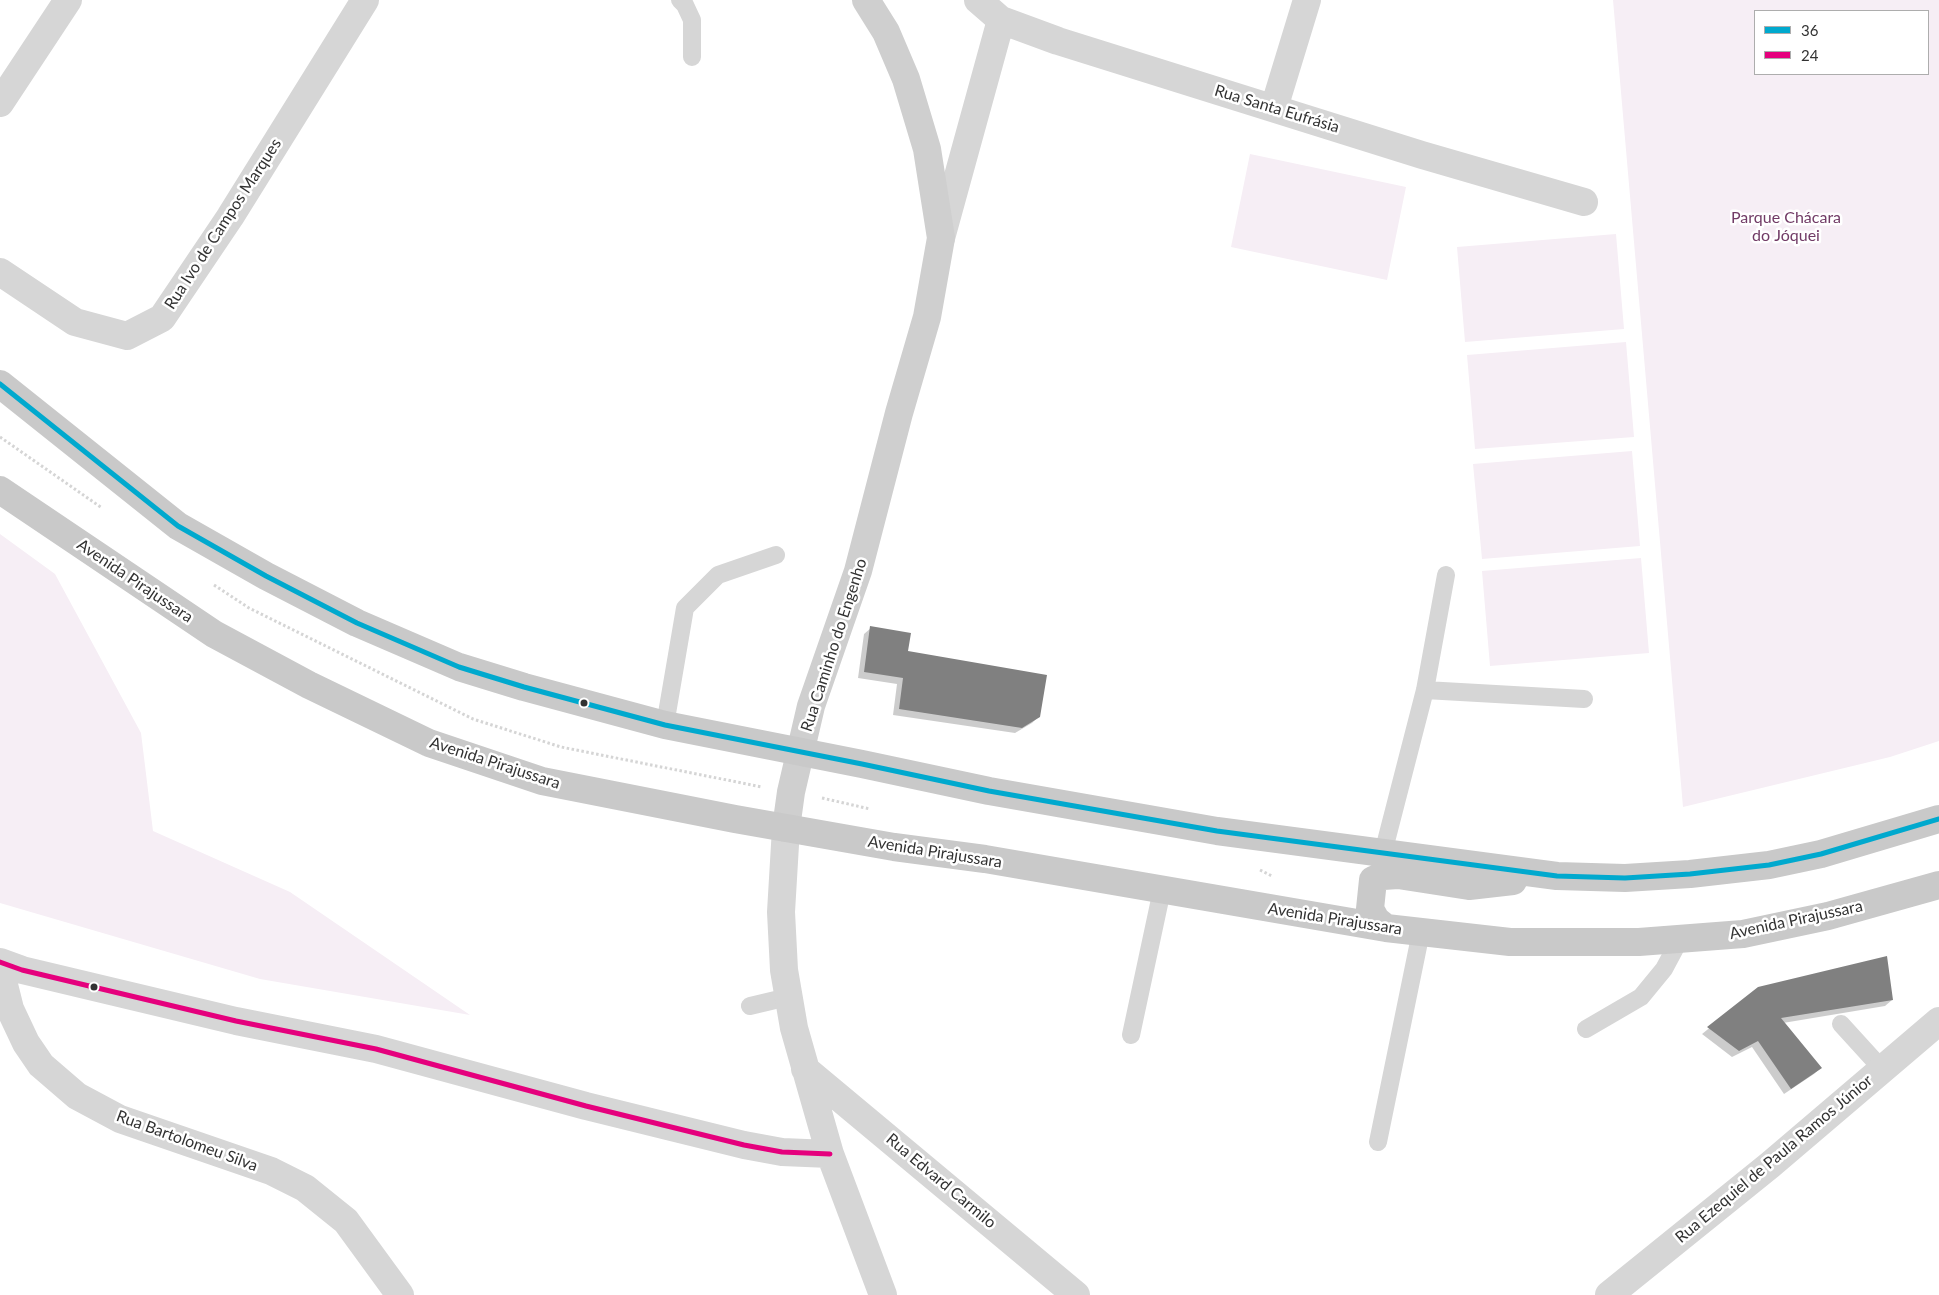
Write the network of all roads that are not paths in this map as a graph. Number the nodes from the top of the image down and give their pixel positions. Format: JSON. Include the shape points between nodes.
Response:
{"nodes":[{"id":1,"x":68,"y":0,"type":"edge"},
{"id":2,"x":365,"y":0,"type":"edge"},
{"id":3,"x":680,"y":0,"type":"edge"},
{"id":4,"x":866,"y":0,"type":"edge"},
{"id":5,"x":978,"y":0,"type":"edge"},
{"id":6,"x":1307,"y":0,"type":"edge"},
{"id":7,"x":1002,"y":20,"type":"junction"},
{"id":8,"x":692,"y":57,"type":"dead end"},
{"id":9,"x":0,"y":103,"type":"edge"},
{"id":10,"x":1274,"y":108,"type":"junction"},
{"id":11,"x":1584,"y":202,"type":"dead end"},
{"id":12,"x":941,"y":238,"type":"junction"},
{"id":13,"x":0,"y":272,"type":"edge"},
{"id":14,"x":0,"y":384,"type":"edge"},
{"id":15,"x":0,"y":490,"type":"edge"},
{"id":16,"x":776,"y":555,"type":"dead end"},
{"id":17,"x":1446,"y":575,"type":"dead end"},
{"id":18,"x":1426,"y":690,"type":"junction"},
{"id":19,"x":1584,"y":699,"type":"dead end"},
{"id":20,"x":665,"y":725,"type":"junction"},
{"id":21,"x":801,"y":752,"type":"junction"},
{"id":22,"x":1939,"y":819,"type":"edge"},
{"id":23,"x":786,"y":828,"type":"junction"},
{"id":24,"x":1383,"y":853,"type":"junction"},
{"id":25,"x":1556,"y":876,"type":"junction"},
{"id":26,"x":1939,"y":885,"type":"edge"},
{"id":27,"x":1162,"y":890,"type":"junction"},
{"id":28,"x":1386,"y":928,"type":"junction"},
{"id":29,"x":1421,"y":932,"type":"junction"},
{"id":30,"x":1680,"y":939,"type":"junction"},
{"id":31,"x":0,"y":962,"type":"edge"},
{"id":32,"x":0,"y":969,"type":"edge"},
{"id":33,"x":788,"y":997,"type":"junction"},
{"id":34,"x":750,"y":1006,"type":"dead end"},
{"id":35,"x":1841,"y":1024,"type":"dead end"},
{"id":36,"x":1937,"y":1028,"type":"edge"},
{"id":37,"x":1586,"y":1029,"type":"dead end"},
{"id":38,"x":1131,"y":1035,"type":"dead end"},
{"id":39,"x":805,"y":1069,"type":"junction"},
{"id":40,"x":1882,"y":1069,"type":"junction"},
{"id":41,"x":1378,"y":1142,"type":"dead end"},
{"id":42,"x":830,"y":1154,"type":"junction"},
{"id":43,"x":400,"y":1295,"type":"edge"},
{"id":44,"x":884,"y":1295,"type":"edge"},
{"id":45,"x":1076,"y":1295,"type":"edge"},
{"id":46,"x":1609,"y":1295,"type":"edge"}],
"edges":[{"from":1,"to":9,"type":"street"},
{"from":2,"to":13,"type":"street","name":"Rua Ivo de Campos Marques","via":[[230,217],[162,318],[127,336],[76,322]]},
{"from":3,"to":8,"type":"lane","via":[[692,20]]},
{"from":4,"to":12,"type":"street","name":"Rua Caminho do Engenho","via":[[886,32],[906,79],[927,149]]},
{"from":5,"to":7,"type":"street","name":"Rua Santa Eufrásia"},
{"from":6,"to":10,"type":"street"},
{"from":7,"to":10,"type":"street","name":"Rua Santa Eufrásia","via":[[1058,41]]},
{"from":7,"to":12,"type":"street"},
{"from":10,"to":11,"type":"street","name":"Rua Santa Eufrásia"},
{"from":12,"to":21,"type":"street","name":"Rua Caminho do Engenho","via":[[927,317],[858,571],[811,706]]},
{"from":14,"to":20,"type":"main road","via":[[178,526],[357,623],[459,666]]},
{"from":15,"to":23,"type":"main road","name":"Avenida Pirajussara","via":[[214,634],[309,685],[429,743],[542,781]]},
{"from":16,"to":20,"type":"lane","via":[[718,575],[685,608]]},
{"from":17,"to":18,"type":"lane"},
{"from":18,"to":19,"type":"lane"},
{"from":18,"to":24,"type":"lane"},
{"from":20,"to":21,"type":"main road"},
{"from":21,"to":23,"type":"street","name":"Rua Caminho do Engenho"},
{"from":21,"to":24,"type":"main road","via":[[989,791],[1217,832]]},
{"from":22,"to":25,"type":"main road","via":[[1821,854],[1769,865],[1634,878]]},
{"from":23,"to":27,"type":"main road","name":"Avenida Pirajussara"},
{"from":23,"to":33,"type":"street","name":"Rua Caminho do Engenho","via":[[781,912]]},
{"from":24,"to":25,"type":"main road"},
{"from":25,"to":28,"type":"main road","via":[[1469,886],[1383,876],[1373,880],[1370,909]]},
{"from":26,"to":30,"type":"main road","name":"Avenida Pirajussara","via":[[1828,916],[1743,934]]},
{"from":27,"to":28,"type":"main road","name":"Avenida Pirajussara"},
{"from":27,"to":38,"type":"lane"},
{"from":28,"to":29,"type":"main road","name":"Avenida Pirajussara"},
{"from":29,"to":30,"type":"main road","name":"Avenida Pirajussara","via":[[1510,942]]},
{"from":29,"to":41,"type":"lane"},
{"from":30,"to":37,"type":"lane","via":[[1664,969],[1641,997]]},
{"from":31,"to":42,"type":"street","via":[[236,1021],[376,1048],[586,1106],[744,1145],[782,1152]]},
{"from":32,"to":43,"type":"street","name":"Rua Bartolomeu Silva","via":[[10,1008],[26,1043],[41,1065],[77,1096],[120,1119],[271,1172],[305,1188],[346,1222]]},
{"from":33,"to":34,"type":"lane"},
{"from":33,"to":39,"type":"street","name":"Rua Caminho do Engenho"},
{"from":35,"to":40,"type":"lane"},
{"from":36,"to":40,"type":"street","name":"Rua Ezequiel de Paula Ramos Júnior"},
{"from":39,"to":42,"type":"street","name":"Rua Caminho do Engenho"},
{"from":39,"to":45,"type":"street","name":"Rua Edvard Carmilo"},
{"from":40,"to":46,"type":"street","name":"Rua Ezequiel de Paula Ramos Júnior","via":[[1770,1165]]},
{"from":42,"to":44,"type":"street","name":"Rua Caminho do Engenho"}]}
